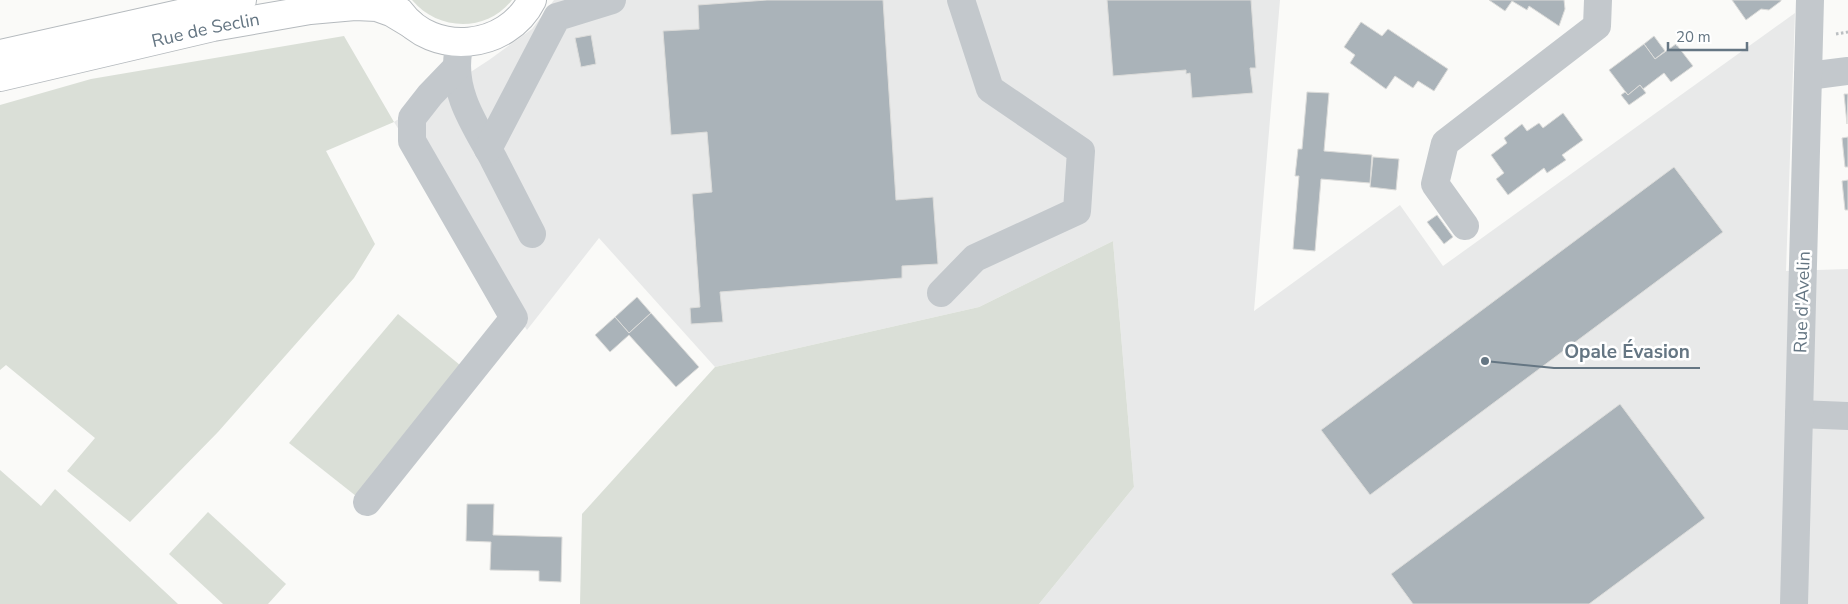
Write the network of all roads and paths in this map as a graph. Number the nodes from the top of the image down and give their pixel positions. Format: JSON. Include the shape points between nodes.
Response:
{"nodes":[{"id":1,"x":242,"y":0,"type":"edge"},
{"id":2,"x":392,"y":0,"type":"edge"},
{"id":3,"x":532,"y":0,"type":"edge"},
{"id":4,"x":612,"y":0,"type":"edge"},
{"id":5,"x":961,"y":0,"type":"edge"},
{"id":6,"x":1598,"y":0,"type":"edge"},
{"id":7,"x":1810,"y":0,"type":"edge"},
{"id":8,"x":411,"y":24,"type":"junction"},
{"id":9,"x":0,"y":54,"type":"edge"},
{"id":10,"x":458,"y":55,"type":"junction"},
{"id":11,"x":1848,"y":71,"type":"edge"},
{"id":12,"x":1808,"y":76,"type":"junction"},
{"id":13,"x":0,"y":77,"type":"edge"},
{"id":14,"x":488,"y":149,"type":"junction"},
{"id":15,"x":1465,"y":226,"type":"dead end"},
{"id":16,"x":532,"y":234,"type":"dead end"},
{"id":17,"x":941,"y":293,"type":"dead end"},
{"id":18,"x":1799,"y":414,"type":"junction"},
{"id":19,"x":1848,"y":416,"type":"edge"},
{"id":20,"x":367,"y":502,"type":"dead end"},
{"id":21,"x":1794,"y":604,"type":"edge"}],
"edges":[{"from":1,"to":9,"type":"main road","name":"Rue de Seclin"},
{"from":2,"to":8,"type":"main road"},
{"from":3,"to":10,"type":"main road","via":[[506,30]]},
{"from":4,"to":14,"type":"street","via":[[557,18]]},
{"from":5,"to":17,"type":"street","via":[[990,89],[1081,151],[1078,211],[975,258]]},
{"from":6,"to":15,"type":"street","via":[[1597,26],[1445,143],[1435,184]]},
{"from":7,"to":12,"type":"street","name":"Rue d'Avelin"},
{"from":8,"to":10,"type":"main road","name":"Rue de Seclin"},
{"from":8,"to":13,"type":"main road","name":"Rue de Seclin","via":[[377,7],[310,10],[214,27]]},
{"from":10,"to":14,"type":"street","via":[[461,93],[475,129]]},
{"from":10,"to":20,"type":"street","via":[[412,118],[412,141],[514,318]]},
{"from":11,"to":12,"type":"street"},
{"from":12,"to":18,"type":"street","name":"Rue d'Avelin"},
{"from":14,"to":16,"type":"street"},
{"from":18,"to":19,"type":"street"},
{"from":18,"to":21,"type":"street","name":"Rue d'Avelin"}]}
